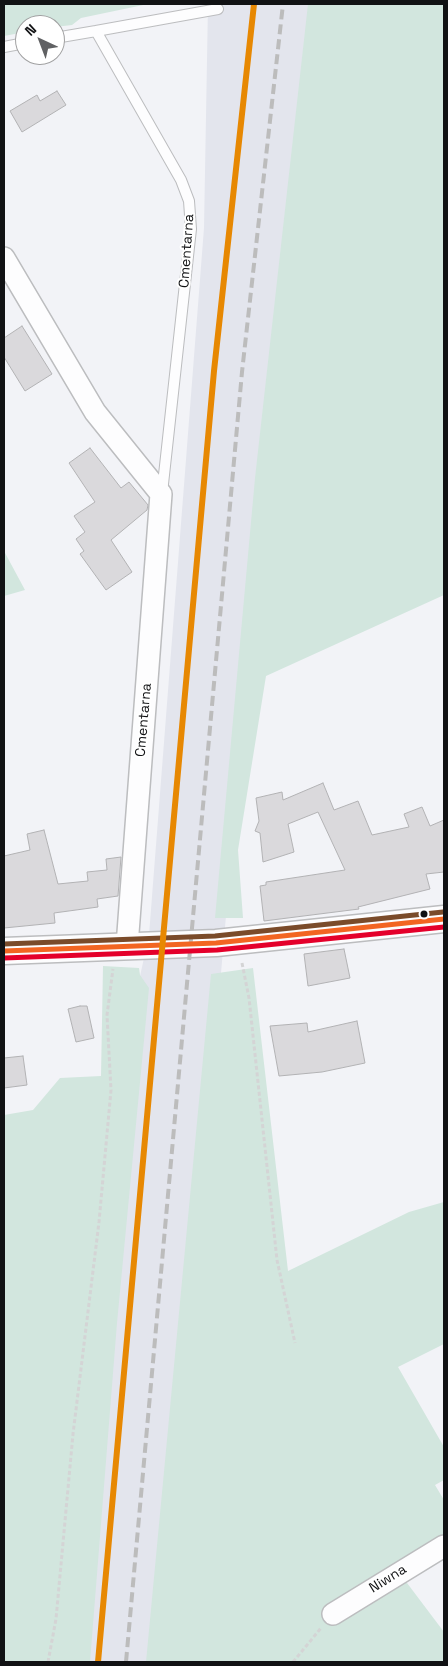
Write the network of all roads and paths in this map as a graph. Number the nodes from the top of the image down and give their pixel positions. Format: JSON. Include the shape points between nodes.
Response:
{"nodes":[{"id":1,"x":218,"y":9,"type":"dead end"},
{"id":2,"x":96,"y":31,"type":"junction"},
{"id":3,"x":65,"y":36,"type":"edge"},
{"id":4,"x":4,"y":258,"type":"edge"},
{"id":5,"x":162,"y":494,"type":"junction"},
{"id":6,"x":444,"y":920,"type":"edge"},
{"id":7,"x":237,"y":941,"type":"junction"},
{"id":8,"x":121,"y":946,"type":"junction"},
{"id":9,"x":4,"y":951,"type":"edge"},
{"id":10,"x":295,"y":1344,"type":"dead end"},
{"id":11,"x":444,"y":1546,"type":"edge"},
{"id":12,"x":333,"y":1614,"type":"joint"},
{"id":13,"x":48,"y":1662,"type":"edge"},
{"id":14,"x":293,"y":1662,"type":"edge"}],
"edges":[{"from":1,"to":2,"type":"lane"},
{"from":2,"to":3,"type":"lane"},
{"from":2,"to":5,"type":"lane","name":"Cmentarna","via":[[181,180],[189,200],[191,229]]},
{"from":4,"to":5,"type":"street","via":[[95,412]]},
{"from":5,"to":8,"type":"street","name":"Cmentarna"},
{"from":6,"to":7,"type":"street"},
{"from":7,"to":8,"type":"street"},
{"from":7,"to":10,"type":"path","via":[[249,998],[277,1260]]},
{"from":8,"to":9,"type":"street"},
{"from":8,"to":13,"type":"path","via":[[108,1015],[111,1090],[99,1222],[73,1434],[56,1618]]},
{"from":11,"to":12,"type":"street","name":"Niwna"},
{"from":12,"to":14,"type":"path"}]}
